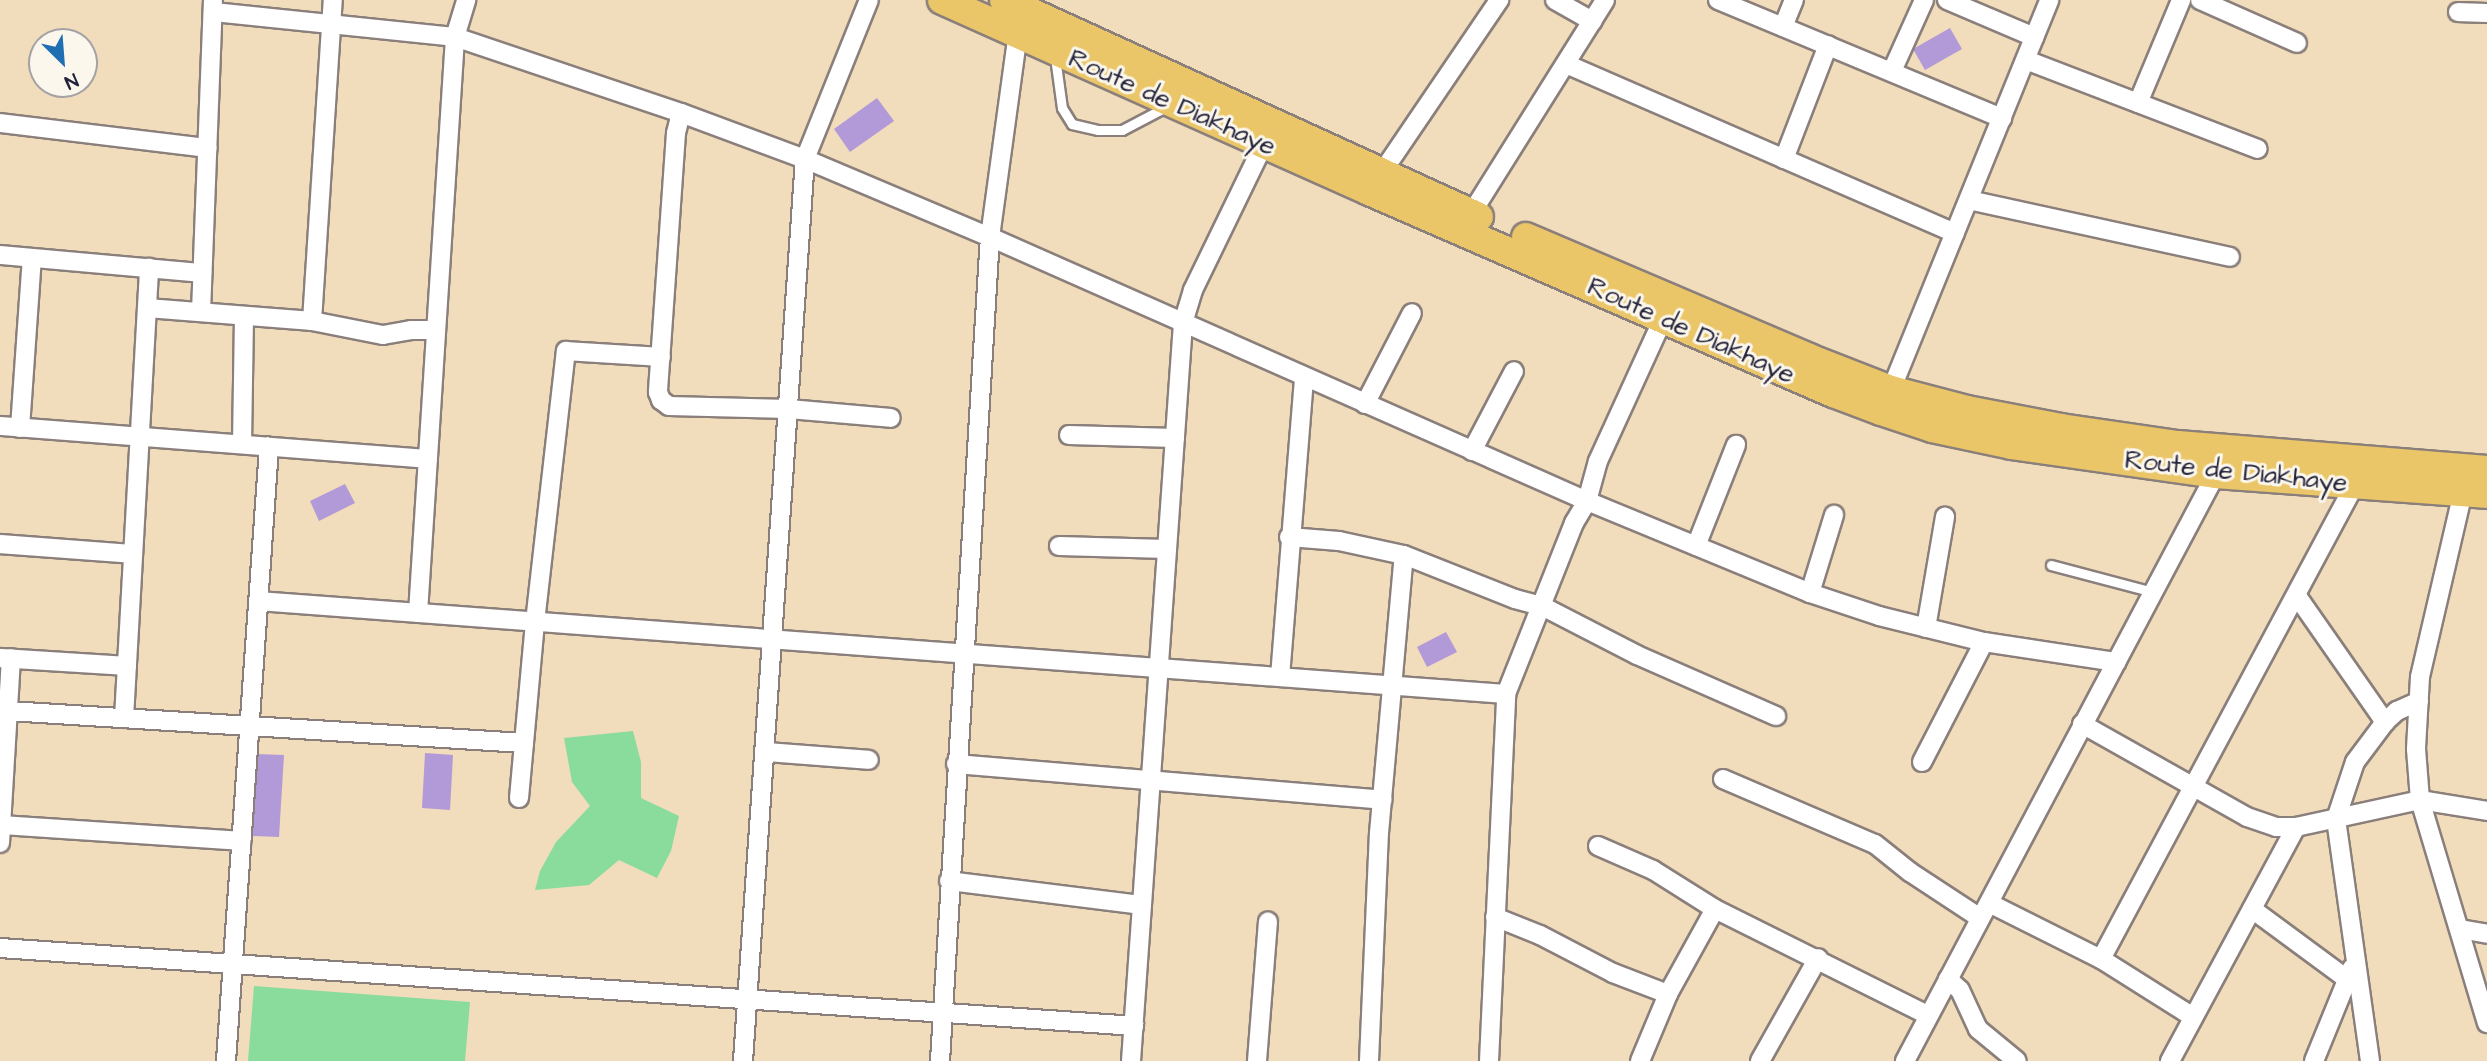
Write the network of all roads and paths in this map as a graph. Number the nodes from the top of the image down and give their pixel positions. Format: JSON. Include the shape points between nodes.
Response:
{"nodes":[{"id":1,"x":333,"y":0,"type":"edge"},
{"id":2,"x":466,"y":0,"type":"edge"},
{"id":3,"x":869,"y":0,"type":"edge"},
{"id":4,"x":942,"y":0,"type":"edge"},
{"id":5,"x":1499,"y":0,"type":"edge"},
{"id":6,"x":1555,"y":0,"type":"edge"},
{"id":7,"x":1605,"y":0,"type":"edge"},
{"id":8,"x":1717,"y":0,"type":"edge"},
{"id":9,"x":1794,"y":0,"type":"edge"},
{"id":10,"x":1924,"y":0,"type":"edge"},
{"id":11,"x":1947,"y":0,"type":"edge"},
{"id":12,"x":2049,"y":0,"type":"edge"},
{"id":13,"x":2181,"y":0,"type":"edge"},
{"id":14,"x":2200,"y":0,"type":"edge"},
{"id":15,"x":213,"y":6,"type":"edge"},
{"id":16,"x":2458,"y":12,"type":"dead end"},
{"id":17,"x":2487,"y":13,"type":"edge"},
{"id":18,"x":1015,"y":14,"type":"edge"},
{"id":19,"x":1592,"y":21,"type":"junction"},
{"id":20,"x":332,"y":24,"type":"junction"},
{"id":21,"x":1783,"y":27,"type":"junction"},
{"id":22,"x":455,"y":37,"type":"junction"},
{"id":23,"x":2034,"y":37,"type":"junction"},
{"id":24,"x":2297,"y":43,"type":"dead end"},
{"id":25,"x":1828,"y":46,"type":"junction"},
{"id":26,"x":1054,"y":50,"type":"junction"},
{"id":27,"x":2026,"y":60,"type":"junction"},
{"id":28,"x":1566,"y":64,"type":"junction"},
{"id":29,"x":1892,"y":71,"type":"junction"},
{"id":30,"x":1174,"y":103,"type":"junction"},
{"id":31,"x":2138,"y":103,"type":"junction"},
{"id":32,"x":681,"y":113,"type":"junction"},
{"id":33,"x":2002,"y":118,"type":"junction"},
{"id":34,"x":0,"y":124,"type":"edge"},
{"id":35,"x":1264,"y":144,"type":"junction"},
{"id":36,"x":207,"y":148,"type":"junction"},
{"id":37,"x":2258,"y":149,"type":"dead end"},
{"id":38,"x":805,"y":159,"type":"junction"},
{"id":39,"x":1784,"y":159,"type":"junction"},
{"id":40,"x":1383,"y":171,"type":"junction"},
{"id":41,"x":1969,"y":200,"type":"junction"},
{"id":42,"x":1471,"y":214,"type":"junction"},
{"id":43,"x":1955,"y":233,"type":"junction"},
{"id":44,"x":990,"y":237,"type":"junction"},
{"id":45,"x":0,"y":255,"type":"edge"},
{"id":46,"x":2230,"y":257,"type":"dead end"},
{"id":47,"x":32,"y":258,"type":"junction"},
{"id":48,"x":149,"y":268,"type":"junction"},
{"id":49,"x":202,"y":273,"type":"junction"},
{"id":50,"x":147,"y":308,"type":"junction"},
{"id":51,"x":201,"y":312,"type":"junction"},
{"id":52,"x":1412,"y":313,"type":"dead end"},
{"id":53,"x":244,"y":316,"type":"junction"},
{"id":54,"x":1663,"y":319,"type":"junction"},
{"id":55,"x":313,"y":321,"type":"junction"},
{"id":56,"x":1183,"y":323,"type":"junction"},
{"id":57,"x":436,"y":330,"type":"junction"},
{"id":58,"x":661,"y":357,"type":"junction"},
{"id":59,"x":1514,"y":371,"type":"dead end"},
{"id":60,"x":1304,"y":378,"type":"junction"},
{"id":61,"x":1891,"y":390,"type":"junction"},
{"id":62,"x":1365,"y":404,"type":"junction"},
{"id":63,"x":789,"y":408,"type":"junction"},
{"id":64,"x":891,"y":418,"type":"dead end"},
{"id":65,"x":0,"y":426,"type":"edge"},
{"id":66,"x":20,"y":428,"type":"junction"},
{"id":67,"x":1069,"y":435,"type":"dead end"},
{"id":68,"x":139,"y":437,"type":"junction"},
{"id":69,"x":1175,"y":438,"type":"junction"},
{"id":70,"x":242,"y":444,"type":"junction"},
{"id":71,"x":1736,"y":444,"type":"dead end"},
{"id":72,"x":269,"y":447,"type":"junction"},
{"id":73,"x":1472,"y":451,"type":"junction"},
{"id":74,"x":428,"y":459,"type":"junction"},
{"id":75,"x":2222,"y":462,"type":"junction"},
{"id":76,"x":2487,"y":470,"type":"edge"},
{"id":77,"x":2355,"y":484,"type":"junction"},
{"id":78,"x":2475,"y":493,"type":"edge"},
{"id":79,"x":1587,"y":502,"type":"junction"},
{"id":80,"x":1834,"y":515,"type":"dead end"},
{"id":81,"x":1945,"y":517,"type":"dead end"},
{"id":82,"x":1289,"y":537,"type":"junction"},
{"id":83,"x":0,"y":544,"type":"edge"},
{"id":84,"x":1696,"y":545,"type":"junction"},
{"id":85,"x":1059,"y":546,"type":"dead end"},
{"id":86,"x":1167,"y":549,"type":"junction"},
{"id":87,"x":133,"y":554,"type":"junction"},
{"id":88,"x":1404,"y":555,"type":"junction"},
{"id":89,"x":2051,"y":565,"type":"dead end"},
{"id":90,"x":2153,"y":592,"type":"junction"},
{"id":91,"x":1810,"y":593,"type":"junction"},
{"id":92,"x":2297,"y":596,"type":"junction"},
{"id":93,"x":258,"y":601,"type":"junction"},
{"id":94,"x":1542,"y":606,"type":"junction"},
{"id":95,"x":418,"y":613,"type":"junction"},
{"id":96,"x":535,"y":622,"type":"junction"},
{"id":97,"x":1926,"y":628,"type":"junction"},
{"id":98,"x":774,"y":640,"type":"junction"},
{"id":99,"x":1984,"y":642,"type":"junction"},
{"id":100,"x":963,"y":654,"type":"junction"},
{"id":101,"x":6,"y":658,"type":"edge"},
{"id":102,"x":2116,"y":662,"type":"junction"},
{"id":103,"x":127,"y":666,"type":"junction"},
{"id":104,"x":1159,"y":668,"type":"junction"},
{"id":105,"x":1280,"y":677,"type":"junction"},
{"id":106,"x":1391,"y":685,"type":"junction"},
{"id":107,"x":1506,"y":694,"type":"junction"},
{"id":108,"x":2418,"y":701,"type":"junction"},
{"id":109,"x":8,"y":711,"type":"junction"},
{"id":110,"x":1776,"y":716,"type":"dead end"},
{"id":111,"x":124,"y":718,"type":"junction"},
{"id":112,"x":2385,"y":722,"type":"junction"},
{"id":113,"x":2082,"y":724,"type":"junction"},
{"id":114,"x":249,"y":726,"type":"junction"},
{"id":115,"x":524,"y":743,"type":"junction"},
{"id":116,"x":766,"y":752,"type":"junction"},
{"id":117,"x":869,"y":760,"type":"dead end"},
{"id":118,"x":1922,"y":762,"type":"dead end"},
{"id":119,"x":956,"y":764,"type":"junction"},
{"id":120,"x":1723,"y":779,"type":"dead end"},
{"id":121,"x":1151,"y":781,"type":"junction"},
{"id":122,"x":2192,"y":788,"type":"junction"},
{"id":123,"x":519,"y":797,"type":"dead end"},
{"id":124,"x":1382,"y":800,"type":"junction"},
{"id":125,"x":2420,"y":800,"type":"junction"},
{"id":126,"x":2487,"y":811,"type":"edge"},
{"id":127,"x":2336,"y":818,"type":"junction"},
{"id":128,"x":2296,"y":827,"type":"junction"},
{"id":129,"x":1,"y":834,"type":"edge"},
{"id":130,"x":241,"y":841,"type":"junction"},
{"id":131,"x":1598,"y":846,"type":"dead end"},
{"id":132,"x":949,"y":881,"type":"junction"},
{"id":133,"x":1142,"y":905,"type":"junction"},
{"id":134,"x":1715,"y":909,"type":"junction"},
{"id":135,"x":2252,"y":909,"type":"junction"},
{"id":136,"x":1984,"y":911,"type":"junction"},
{"id":137,"x":1495,"y":917,"type":"junction"},
{"id":138,"x":1268,"y":921,"type":"dead end"},
{"id":139,"x":2460,"y":929,"type":"junction"},
{"id":140,"x":2487,"y":934,"type":"edge"},
{"id":141,"x":0,"y":948,"type":"edge"},
{"id":142,"x":1818,"y":958,"type":"junction"},
{"id":143,"x":2356,"y":958,"type":"junction"},
{"id":144,"x":2101,"y":959,"type":"junction"},
{"id":145,"x":233,"y":964,"type":"junction"},
{"id":146,"x":1948,"y":979,"type":"junction"},
{"id":147,"x":2347,"y":979,"type":"junction"},
{"id":148,"x":1668,"y":994,"type":"junction"},
{"id":149,"x":748,"y":1000,"type":"junction"},
{"id":150,"x":942,"y":1013,"type":"junction"},
{"id":151,"x":1928,"y":1015,"type":"junction"},
{"id":152,"x":2193,"y":1017,"type":"junction"},
{"id":153,"x":2487,"y":1023,"type":"edge"},
{"id":154,"x":1134,"y":1026,"type":"junction"},
{"id":155,"x":2177,"y":1058,"type":"edge"},
{"id":156,"x":226,"y":1061,"type":"edge"},
{"id":157,"x":743,"y":1061,"type":"edge"},
{"id":158,"x":940,"y":1061,"type":"edge"},
{"id":159,"x":1131,"y":1061,"type":"edge"},
{"id":160,"x":1257,"y":1061,"type":"edge"},
{"id":161,"x":1369,"y":1061,"type":"edge"},
{"id":162,"x":1489,"y":1061,"type":"edge"},
{"id":163,"x":1640,"y":1061,"type":"edge"},
{"id":164,"x":1760,"y":1061,"type":"edge"},
{"id":165,"x":1905,"y":1061,"type":"edge"},
{"id":166,"x":2017,"y":1061,"type":"edge"},
{"id":167,"x":2314,"y":1061,"type":"edge"},
{"id":168,"x":2370,"y":1061,"type":"edge"}],
"edges":[{"from":1,"to":20,"type":"street"},
{"from":2,"to":22,"type":"street"},
{"from":3,"to":38,"type":"street"},
{"from":4,"to":18,"type":"main road","name":"Route de Diakhaye"},
{"from":5,"to":40,"type":"street"},
{"from":6,"to":19,"type":"street"},
{"from":7,"to":19,"type":"street"},
{"from":8,"to":21,"type":"street"},
{"from":9,"to":21,"type":"street"},
{"from":10,"to":29,"type":"street"},
{"from":11,"to":23,"type":"street"},
{"from":12,"to":23,"type":"street"},
{"from":13,"to":31,"type":"street"},
{"from":14,"to":24,"type":"street"},
{"from":15,"to":20,"type":"street"},
{"from":15,"to":36,"type":"street"},
{"from":16,"to":17,"type":"street"},
{"from":18,"to":26,"type":"main road","name":"Route de Diakhaye"},
{"from":18,"to":40,"type":"main road","name":"Route de Diakhaye"},
{"from":18,"to":44,"type":"street"},
{"from":19,"to":28,"type":"street"},
{"from":20,"to":22,"type":"street"},
{"from":20,"to":55,"type":"street"},
{"from":21,"to":25,"type":"street"},
{"from":22,"to":32,"type":"street"},
{"from":22,"to":57,"type":"street"},
{"from":23,"to":27,"type":"street"},
{"from":25,"to":29,"type":"street"},
{"from":25,"to":39,"type":"street"},
{"from":26,"to":30,"type":"main road","name":"Route de Diakhaye"},
{"from":26,"to":30,"type":"lane","via":[[1062,108],[1072,124],[1122,130]]},
{"from":27,"to":31,"type":"street"},
{"from":27,"to":33,"type":"street"},
{"from":28,"to":39,"type":"street"},
{"from":28,"to":42,"type":"street"},
{"from":29,"to":33,"type":"street"},
{"from":30,"to":35,"type":"main road","name":"Route de Diakhaye"},
{"from":31,"to":37,"type":"street"},
{"from":32,"to":38,"type":"street"},
{"from":32,"to":58,"type":"street"},
{"from":33,"to":41,"type":"street"},
{"from":34,"to":36,"type":"street"},
{"from":35,"to":54,"type":"main road","name":"Route de Diakhaye"},
{"from":35,"to":56,"type":"street","via":[[1193,290]]},
{"from":36,"to":49,"type":"street"},
{"from":38,"to":44,"type":"street"},
{"from":38,"to":63,"type":"street"},
{"from":39,"to":43,"type":"street"},
{"from":40,"to":42,"type":"main road","name":"Route de Diakhaye"},
{"from":41,"to":43,"type":"street"},
{"from":41,"to":46,"type":"street"},
{"from":42,"to":61,"type":"main road","name":"Route de Diakhaye"},
{"from":43,"to":61,"type":"street"},
{"from":44,"to":56,"type":"street"},
{"from":44,"to":100,"type":"street"},
{"from":45,"to":47,"type":"street"},
{"from":47,"to":48,"type":"street"},
{"from":47,"to":66,"type":"street"},
{"from":48,"to":49,"type":"street"},
{"from":48,"to":50,"type":"street"},
{"from":49,"to":51,"type":"street"},
{"from":50,"to":51,"type":"street"},
{"from":50,"to":68,"type":"street"},
{"from":51,"to":53,"type":"street"},
{"from":52,"to":62,"type":"street"},
{"from":53,"to":55,"type":"street"},
{"from":53,"to":70,"type":"street"},
{"from":54,"to":75,"type":"main road","name":"Route de Diakhaye","via":[[1833,393],[1932,428],[2012,445]]},
{"from":54,"to":79,"type":"street","via":[[1598,461]]},
{"from":55,"to":57,"type":"street","via":[[383,335]]},
{"from":56,"to":60,"type":"street"},
{"from":56,"to":69,"type":"street"},
{"from":57,"to":74,"type":"street"},
{"from":58,"to":63,"type":"street","via":[[657,391],[669,406]]},
{"from":58,"to":96,"type":"street","via":[[566,351]]},
{"from":59,"to":73,"type":"street"},
{"from":60,"to":62,"type":"street"},
{"from":60,"to":82,"type":"street"},
{"from":61,"to":75,"type":"main road","name":"Route de Diakhaye"},
{"from":62,"to":73,"type":"street"},
{"from":63,"to":64,"type":"street"},
{"from":63,"to":98,"type":"street"},
{"from":65,"to":66,"type":"street"},
{"from":66,"to":68,"type":"street"},
{"from":67,"to":69,"type":"street"},
{"from":68,"to":70,"type":"street"},
{"from":68,"to":87,"type":"street"},
{"from":69,"to":86,"type":"street"},
{"from":70,"to":72,"type":"street"},
{"from":71,"to":84,"type":"street"},
{"from":72,"to":74,"type":"street"},
{"from":72,"to":93,"type":"street"},
{"from":73,"to":79,"type":"street"},
{"from":74,"to":95,"type":"street"},
{"from":75,"to":76,"type":"main road","name":"Route de Diakhaye"},
{"from":75,"to":77,"type":"main road","name":"Route de Diakhaye"},
{"from":75,"to":90,"type":"street"},
{"from":77,"to":78,"type":"main road","name":"Route de Diakhaye"},
{"from":77,"to":92,"type":"street"},
{"from":78,"to":108,"type":"street","via":[[2420,677]]},
{"from":79,"to":84,"type":"street"},
{"from":79,"to":94,"type":"street","via":[[1574,523]]},
{"from":80,"to":91,"type":"street"},
{"from":81,"to":97,"type":"street"},
{"from":82,"to":88,"type":"street","via":[[1339,541]]},
{"from":82,"to":105,"type":"street"},
{"from":83,"to":87,"type":"street"},
{"from":84,"to":91,"type":"street"},
{"from":85,"to":86,"type":"street"},
{"from":86,"to":104,"type":"street"},
{"from":87,"to":103,"type":"street"},
{"from":88,"to":94,"type":"street"},
{"from":88,"to":106,"type":"street"},
{"from":89,"to":90,"type":"lane"},
{"from":90,"to":102,"type":"street"},
{"from":91,"to":97,"type":"street"},
{"from":92,"to":112,"type":"street"},
{"from":92,"to":122,"type":"street"},
{"from":93,"to":95,"type":"street"},
{"from":93,"to":114,"type":"street"},
{"from":94,"to":107,"type":"street"},
{"from":94,"to":110,"type":"street","via":[[1637,655]]},
{"from":95,"to":96,"type":"street"},
{"from":96,"to":98,"type":"street"},
{"from":96,"to":115,"type":"street"},
{"from":97,"to":99,"type":"street"},
{"from":98,"to":100,"type":"street"},
{"from":98,"to":116,"type":"street"},
{"from":99,"to":102,"type":"street"},
{"from":99,"to":118,"type":"street"},
{"from":100,"to":104,"type":"street"},
{"from":100,"to":119,"type":"street"},
{"from":101,"to":103,"type":"street"},
{"from":101,"to":109,"type":"street"},
{"from":102,"to":113,"type":"street"},
{"from":103,"to":111,"type":"street"},
{"from":104,"to":105,"type":"street"},
{"from":104,"to":121,"type":"street"},
{"from":105,"to":106,"type":"street"},
{"from":106,"to":107,"type":"street"},
{"from":106,"to":124,"type":"street"},
{"from":107,"to":137,"type":"street"},
{"from":108,"to":112,"type":"street"},
{"from":108,"to":125,"type":"street"},
{"from":109,"to":111,"type":"street"},
{"from":109,"to":129,"type":"street"},
{"from":111,"to":114,"type":"street"},
{"from":112,"to":127,"type":"street","via":[[2355,762]]},
{"from":113,"to":122,"type":"street"},
{"from":113,"to":136,"type":"street"},
{"from":114,"to":115,"type":"street"},
{"from":114,"to":130,"type":"street"},
{"from":115,"to":123,"type":"street"},
{"from":116,"to":117,"type":"street"},
{"from":116,"to":149,"type":"street"},
{"from":119,"to":121,"type":"street"},
{"from":119,"to":132,"type":"street"},
{"from":120,"to":136,"type":"street","via":[[1875,844],[1910,872]]},
{"from":121,"to":124,"type":"street"},
{"from":121,"to":133,"type":"street"},
{"from":122,"to":128,"type":"street","via":[[2247,817],[2276,827]]},
{"from":122,"to":144,"type":"street"},
{"from":124,"to":161,"type":"street"},
{"from":125,"to":126,"type":"street"},
{"from":125,"to":127,"type":"street"},
{"from":125,"to":139,"type":"street"},
{"from":127,"to":128,"type":"street"},
{"from":127,"to":143,"type":"street"},
{"from":128,"to":135,"type":"street"},
{"from":129,"to":130,"type":"street"},
{"from":130,"to":145,"type":"street"},
{"from":131,"to":134,"type":"street","via":[[1653,870]]},
{"from":132,"to":133,"type":"street"},
{"from":132,"to":150,"type":"street"},
{"from":133,"to":154,"type":"street"},
{"from":134,"to":142,"type":"street"},
{"from":134,"to":148,"type":"street"},
{"from":135,"to":147,"type":"street"},
{"from":135,"to":152,"type":"street"},
{"from":136,"to":144,"type":"street"},
{"from":136,"to":146,"type":"street"},
{"from":137,"to":148,"type":"street"},
{"from":137,"to":162,"type":"street"},
{"from":138,"to":160,"type":"street"},
{"from":139,"to":140,"type":"street"},
{"from":139,"to":153,"type":"street"},
{"from":141,"to":145,"type":"street"},
{"from":142,"to":151,"type":"street"},
{"from":142,"to":164,"type":"street"},
{"from":143,"to":147,"type":"street"},
{"from":143,"to":168,"type":"street"},
{"from":144,"to":152,"type":"street"},
{"from":145,"to":149,"type":"street"},
{"from":145,"to":156,"type":"street"},
{"from":146,"to":151,"type":"street"},
{"from":146,"to":166,"type":"street","via":[[1960,990],[1978,1029]]},
{"from":147,"to":167,"type":"street"},
{"from":148,"to":163,"type":"street"},
{"from":149,"to":150,"type":"street"},
{"from":149,"to":157,"type":"street"},
{"from":150,"to":154,"type":"street"},
{"from":150,"to":158,"type":"street"},
{"from":151,"to":165,"type":"street"},
{"from":152,"to":155,"type":"street"},
{"from":154,"to":159,"type":"street"}]}
